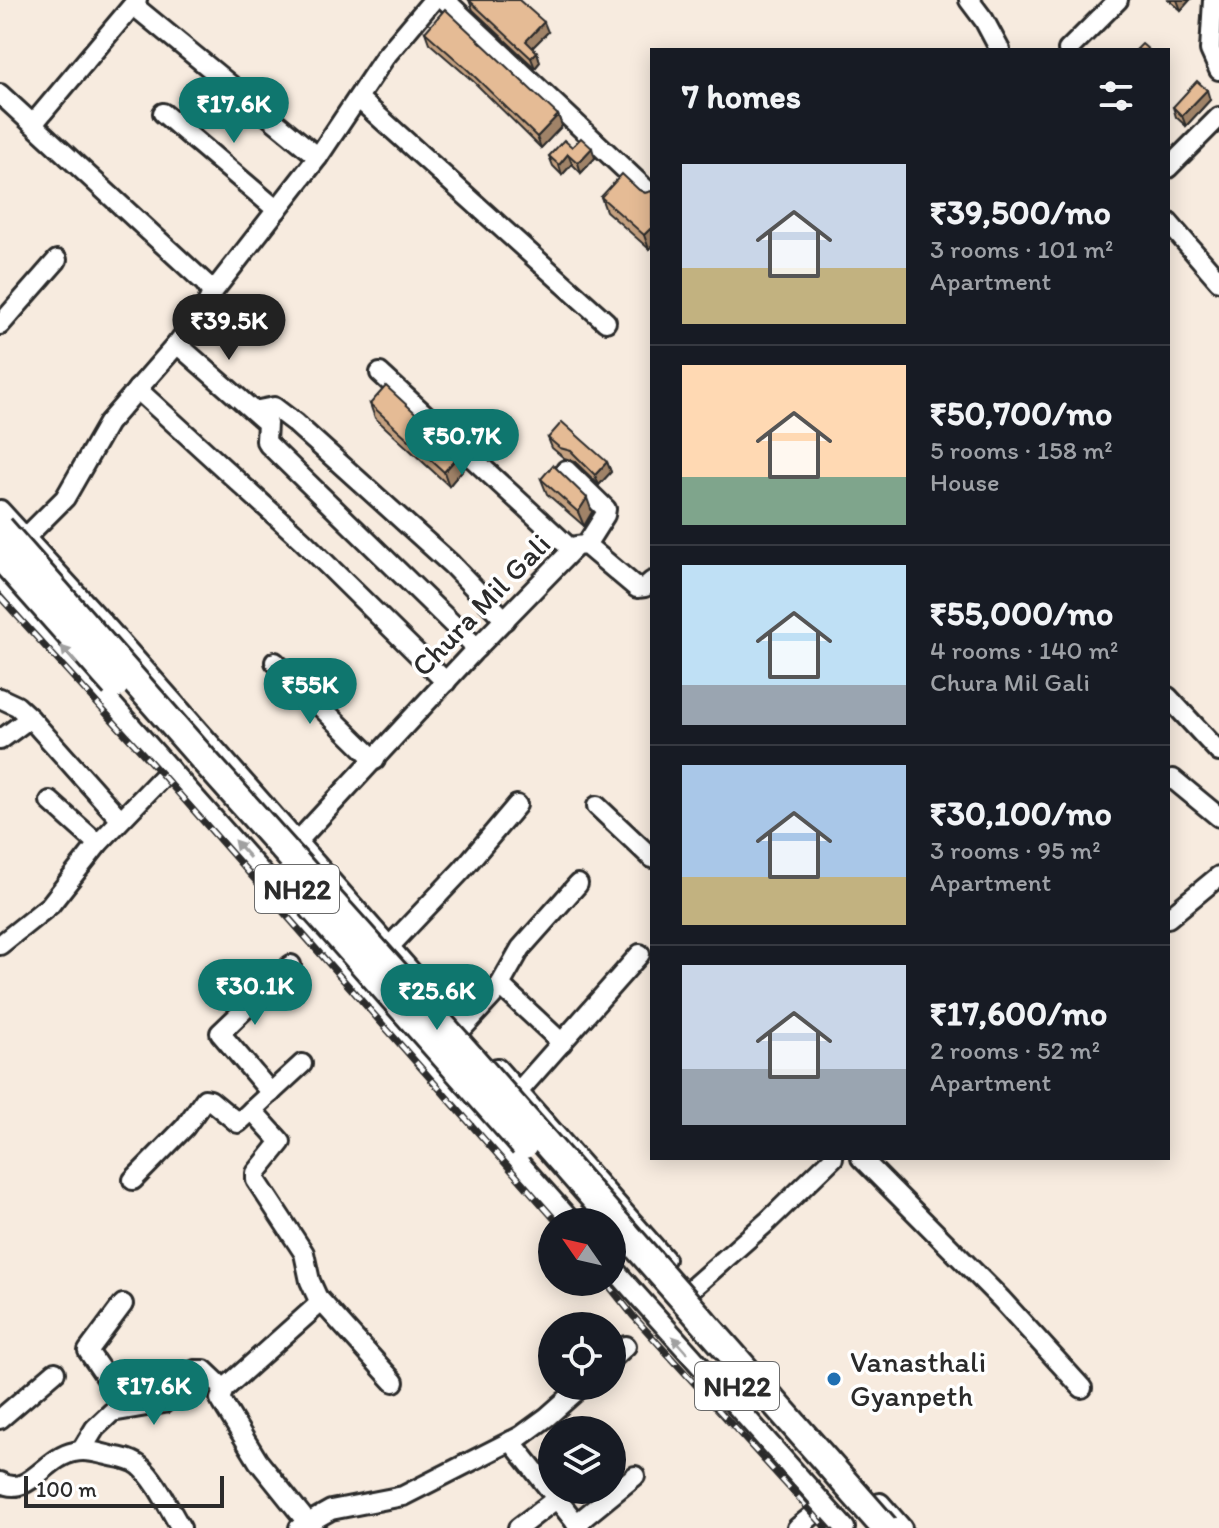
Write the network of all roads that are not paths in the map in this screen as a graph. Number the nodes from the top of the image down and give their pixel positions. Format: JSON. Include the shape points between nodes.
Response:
{"nodes":[{"id":1,"x":435,"y":0,"type":"edge"},
{"id":2,"x":969,"y":0,"type":"edge"},
{"id":3,"x":1118,"y":0,"type":"edge"},
{"id":4,"x":1213,"y":0,"type":"edge"},
{"id":5,"x":135,"y":2,"type":"edge"},
{"id":6,"x":999,"y":48,"type":"edge"},
{"id":7,"x":1070,"y":48,"type":"edge"},
{"id":8,"x":1219,"y":70,"type":"edge"},
{"id":9,"x":1,"y":97,"type":"edge"},
{"id":10,"x":358,"y":98,"type":"junction"},
{"id":11,"x":163,"y":113,"type":"dead end"},
{"id":12,"x":1219,"y":117,"type":"edge"},
{"id":13,"x":33,"y":124,"type":"junction"},
{"id":14,"x":318,"y":157,"type":"junction"},
{"id":15,"x":1170,"y":166,"type":"edge"},
{"id":16,"x":650,"y":193,"type":"edge"},
{"id":17,"x":277,"y":210,"type":"junction"},
{"id":18,"x":1170,"y":224,"type":"edge"},
{"id":19,"x":57,"y":260,"type":"dead end"},
{"id":20,"x":1219,"y":281,"type":"edge"},
{"id":21,"x":212,"y":293,"type":"junction"},
{"id":22,"x":606,"y":322,"type":"dead end"},
{"id":23,"x":0,"y":325,"type":"edge"},
{"id":24,"x":177,"y":344,"type":"junction"},
{"id":25,"x":380,"y":373,"type":"dead end"},
{"id":26,"x":137,"y":389,"type":"junction"},
{"id":27,"x":254,"y":411,"type":"junction"},
{"id":28,"x":566,"y":470,"type":"dead end"},
{"id":29,"x":0,"y":510,"type":"edge"},
{"id":30,"x":0,"y":528,"type":"edge"},
{"id":31,"x":25,"y":538,"type":"junction"},
{"id":32,"x":579,"y":548,"type":"junction"},
{"id":33,"x":0,"y":556,"type":"edge"},
{"id":34,"x":0,"y":578,"type":"edge"},
{"id":35,"x":650,"y":582,"type":"edge"},
{"id":36,"x":73,"y":591,"type":"junction"},
{"id":37,"x":505,"y":620,"type":"junction"},
{"id":38,"x":39,"y":621,"type":"junction"},
{"id":39,"x":477,"y":648,"type":"junction"},
{"id":40,"x":275,"y":662,"type":"dead end"},
{"id":41,"x":446,"y":682,"type":"junction"},
{"id":42,"x":0,"y":698,"type":"edge"},
{"id":43,"x":1170,"y":699,"type":"edge"},
{"id":44,"x":30,"y":718,"type":"junction"},
{"id":45,"x":0,"y":740,"type":"edge"},
{"id":46,"x":1219,"y":752,"type":"edge"},
{"id":47,"x":375,"y":760,"type":"junction"},
{"id":48,"x":170,"y":769,"type":"junction"},
{"id":49,"x":1173,"y":779,"type":"dead end"},
{"id":50,"x":50,"y":801,"type":"dead end"},
{"id":51,"x":517,"y":805,"type":"dead end"},
{"id":52,"x":597,"y":806,"type":"dead end"},
{"id":53,"x":1219,"y":817,"type":"edge"},
{"id":54,"x":120,"y":819,"type":"junction"},
{"id":55,"x":297,"y":842,"type":"junction"},
{"id":56,"x":98,"y":844,"type":"junction"},
{"id":57,"x":650,"y":856,"type":"edge"},
{"id":58,"x":325,"y":875,"type":"junction"},
{"id":59,"x":1219,"y":876,"type":"edge"},
{"id":60,"x":578,"y":884,"type":"dead end"},
{"id":61,"x":291,"y":904,"type":"junction"},
{"id":62,"x":1170,"y":916,"type":"edge"},
{"id":63,"x":0,"y":945,"type":"edge"},
{"id":64,"x":389,"y":947,"type":"junction"},
{"id":65,"x":640,"y":954,"type":"dead end"},
{"id":66,"x":291,"y":965,"type":"dead end"},
{"id":67,"x":500,"y":985,"type":"junction"},
{"id":68,"x":462,"y":1029,"type":"junction"},
{"id":69,"x":562,"y":1043,"type":"junction"},
{"id":70,"x":302,"y":1064,"type":"dead end"},
{"id":71,"x":518,"y":1092,"type":"junction"},
{"id":72,"x":271,"y":1093,"type":"junction"},
{"id":73,"x":252,"y":1110,"type":"junction"},
{"id":74,"x":831,"y":1160,"type":"edge"},
{"id":75,"x":863,"y":1160,"type":"edge"},
{"id":76,"x":133,"y":1180,"type":"dead end"},
{"id":77,"x":560,"y":1208,"type":"edge"},
{"id":78,"x":582,"y":1208,"type":"edge"},
{"id":79,"x":626,"y":1259,"type":"edge"},
{"id":80,"x":626,"y":1283,"type":"edge"},
{"id":81,"x":691,"y":1289,"type":"junction"},
{"id":82,"x":320,"y":1300,"type":"junction"},
{"id":83,"x":123,"y":1304,"type":"dead end"},
{"id":84,"x":752,"y":1359,"type":"junction"},
{"id":85,"x":55,"y":1372,"type":"dead end"},
{"id":86,"x":394,"y":1382,"type":"dead end"},
{"id":87,"x":718,"y":1388,"type":"junction"},
{"id":88,"x":1082,"y":1388,"type":"dead end"},
{"id":89,"x":224,"y":1389,"type":"junction"},
{"id":90,"x":566,"y":1400,"type":"edge"},
{"id":91,"x":127,"y":1408,"type":"junction"},
{"id":92,"x":0,"y":1419,"type":"edge"},
{"id":93,"x":511,"y":1441,"type":"junction"},
{"id":94,"x":81,"y":1451,"type":"junction"},
{"id":95,"x":538,"y":1476,"type":"edge"},
{"id":96,"x":635,"y":1476,"type":"dead end"},
{"id":97,"x":0,"y":1482,"type":"edge"},
{"id":98,"x":549,"y":1504,"type":"edge"},
{"id":99,"x":560,"y":1504,"type":"edge"},
{"id":100,"x":824,"y":1506,"type":"junction"},
{"id":101,"x":303,"y":1525,"type":"edge"},
{"id":102,"x":578,"y":1526,"type":"edge"},
{"id":103,"x":181,"y":1528,"type":"edge"},
{"id":104,"x":518,"y":1528,"type":"edge"},
{"id":105,"x":797,"y":1528,"type":"edge"},
{"id":106,"x":845,"y":1528,"type":"edge"},
{"id":107,"x":862,"y":1528,"type":"edge"},
{"id":108,"x":885,"y":1528,"type":"edge"},
{"id":109,"x":902,"y":1528,"type":"edge"}],
"edges":[{"from":1,"to":10,"type":"street","via":[[385,57]]},
{"from":1,"to":16,"type":"street"},
{"from":2,"to":6,"type":"street"},
{"from":3,"to":7,"type":"street"},
{"from":4,"to":8,"type":"street","via":[[1210,50]]},
{"from":5,"to":13,"type":"street"},
{"from":5,"to":14,"type":"street"},
{"from":9,"to":13,"type":"street"},
{"from":10,"to":14,"type":"street"},
{"from":10,"to":22,"type":"street"},
{"from":11,"to":17,"type":"street"},
{"from":12,"to":15,"type":"street"},
{"from":13,"to":21,"type":"street"},
{"from":14,"to":17,"type":"street"},
{"from":17,"to":21,"type":"street"},
{"from":18,"to":20,"type":"street"},
{"from":19,"to":23,"type":"street"},
{"from":21,"to":24,"type":"street"},
{"from":24,"to":26,"type":"street"},
{"from":24,"to":27,"type":"street"},
{"from":25,"to":32,"type":"street"},
{"from":26,"to":31,"type":"street","via":[[108,423],[65,498]]},
{"from":26,"to":41,"type":"street"},
{"from":27,"to":37,"type":"street","via":[[274,407],[295,423]]},
{"from":27,"to":39,"type":"street","via":[[267,423],[269,445]]},
{"from":28,"to":32,"type":"street","via":[[606,509]]},
{"from":29,"to":31,"type":"street"},
{"from":30,"to":108,"type":"highway","number":"NH22","bridge":true},
{"from":31,"to":36,"type":"street"},
{"from":32,"to":35,"type":"street","name":"Chura Mil Gali","via":[[633,586],[641,589]]},
{"from":32,"to":37,"type":"street","name":"Chura Mil Gali"},
{"from":33,"to":78,"type":"highway","number":"NH22","bridge":true},
{"from":34,"to":38,"type":"street"},
{"from":36,"to":38,"type":"street"},
{"from":36,"to":55,"type":"street"},
{"from":37,"to":39,"type":"street","name":"Chura Mil Gali"},
{"from":48,"to":38,"type":"street","one_way":true},
{"from":39,"to":41,"type":"street","name":"Chura Mil Gali"},
{"from":40,"to":47,"type":"street"},
{"from":41,"to":47,"type":"street","name":"Chura Mil Gali"},
{"from":42,"to":44,"type":"street"},
{"from":43,"to":46,"type":"street"},
{"from":44,"to":45,"type":"street"},
{"from":44,"to":54,"type":"street"},
{"from":47,"to":55,"type":"street","name":"Chura Mil Gali"},
{"from":48,"to":54,"type":"street"},
{"from":61,"to":48,"type":"street","one_way":true},
{"from":49,"to":53,"type":"street"},
{"from":50,"to":56,"type":"street"},
{"from":51,"to":64,"type":"street"},
{"from":52,"to":57,"type":"street"},
{"from":54,"to":56,"type":"street"},
{"from":55,"to":58,"type":"street"},
{"from":56,"to":63,"type":"street","via":[[50,905]]},
{"from":58,"to":61,"type":"street"},
{"from":58,"to":64,"type":"street"},
{"from":59,"to":62,"type":"street"},
{"from":60,"to":67,"type":"street","via":[[515,956]]},
{"from":61,"to":77,"type":"street"},
{"from":64,"to":68,"type":"street"},
{"from":65,"to":69,"type":"street"},
{"from":66,"to":72,"type":"street","via":[[220,1033]]},
{"from":67,"to":68,"type":"street"},
{"from":67,"to":69,"type":"street"},
{"from":68,"to":71,"type":"street"},
{"from":69,"to":71,"type":"street"},
{"from":70,"to":72,"type":"street"},
{"from":71,"to":81,"type":"street"},
{"from":72,"to":73,"type":"street"},
{"from":73,"to":76,"type":"street","via":[[237,1123],[205,1099]]},
{"from":73,"to":82,"type":"street","via":[[281,1142],[256,1180],[304,1253]]},
{"from":74,"to":81,"type":"street"},
{"from":75,"to":88,"type":"street"},
{"from":79,"to":107,"type":"highway","number":"NH22"},
{"from":87,"to":80,"type":"street","one_way":true},
{"from":81,"to":84,"type":"street"},
{"from":82,"to":86,"type":"street"},
{"from":82,"to":89,"type":"street"},
{"from":83,"to":91,"type":"street","via":[[88,1351]]},
{"from":84,"to":87,"type":"street"},
{"from":84,"to":109,"type":"street"},
{"from":85,"to":92,"type":"street"},
{"from":87,"to":100,"type":"street"},
{"from":89,"to":91,"type":"street","via":[[200,1369],[164,1403]]},
{"from":89,"to":101,"type":"street","via":[[223,1406]]},
{"from":90,"to":93,"type":"street"},
{"from":91,"to":94,"type":"street","via":[[104,1418]]},
{"from":93,"to":95,"type":"street"},
{"from":93,"to":101,"type":"street","via":[[403,1496],[331,1510]]},
{"from":94,"to":97,"type":"street","via":[[55,1460],[22,1486]]},
{"from":94,"to":103,"type":"street","via":[[138,1464]]},
{"from":96,"to":102,"type":"street"},
{"from":98,"to":104,"type":"street"},
{"from":99,"to":102,"type":"street"},
{"from":100,"to":105,"type":"street"},
{"from":100,"to":106,"type":"street"}]}
